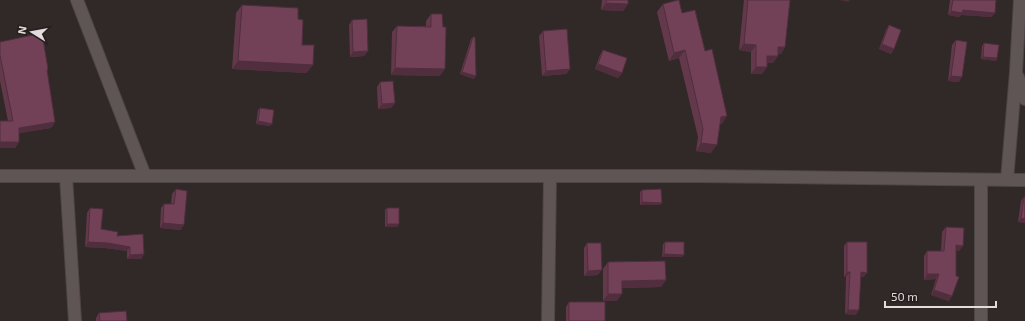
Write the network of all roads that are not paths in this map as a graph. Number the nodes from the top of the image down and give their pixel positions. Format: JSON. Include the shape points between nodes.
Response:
{"nodes":[{"id":1,"x":77,"y":0,"type":"edge"},
{"id":2,"x":1020,"y":0,"type":"edge"},
{"id":3,"x":1016,"y":72,"type":"junction"},
{"id":4,"x":1025,"y":99,"type":"edge"},
{"id":5,"x":0,"y":176,"type":"edge"},
{"id":6,"x":66,"y":176,"type":"junction"},
{"id":7,"x":145,"y":176,"type":"junction"},
{"id":8,"x":550,"y":176,"type":"junction"},
{"id":9,"x":981,"y":180,"type":"junction"},
{"id":10,"x":1007,"y":180,"type":"junction"},
{"id":11,"x":1025,"y":180,"type":"edge"},
{"id":12,"x":75,"y":321,"type":"edge"},
{"id":13,"x":548,"y":321,"type":"edge"},
{"id":14,"x":981,"y":321,"type":"edge"}],
"edges":[{"from":1,"to":7,"type":"street"},
{"from":2,"to":3,"type":"street"},
{"from":3,"to":4,"type":"street"},
{"from":3,"to":10,"type":"street"},
{"from":5,"to":6,"type":"street"},
{"from":6,"to":7,"type":"street"},
{"from":6,"to":12,"type":"street"},
{"from":7,"to":8,"type":"street"},
{"from":8,"to":9,"type":"street"},
{"from":8,"to":13,"type":"street"},
{"from":9,"to":10,"type":"street"},
{"from":9,"to":14,"type":"street"},
{"from":10,"to":11,"type":"street"}]}
